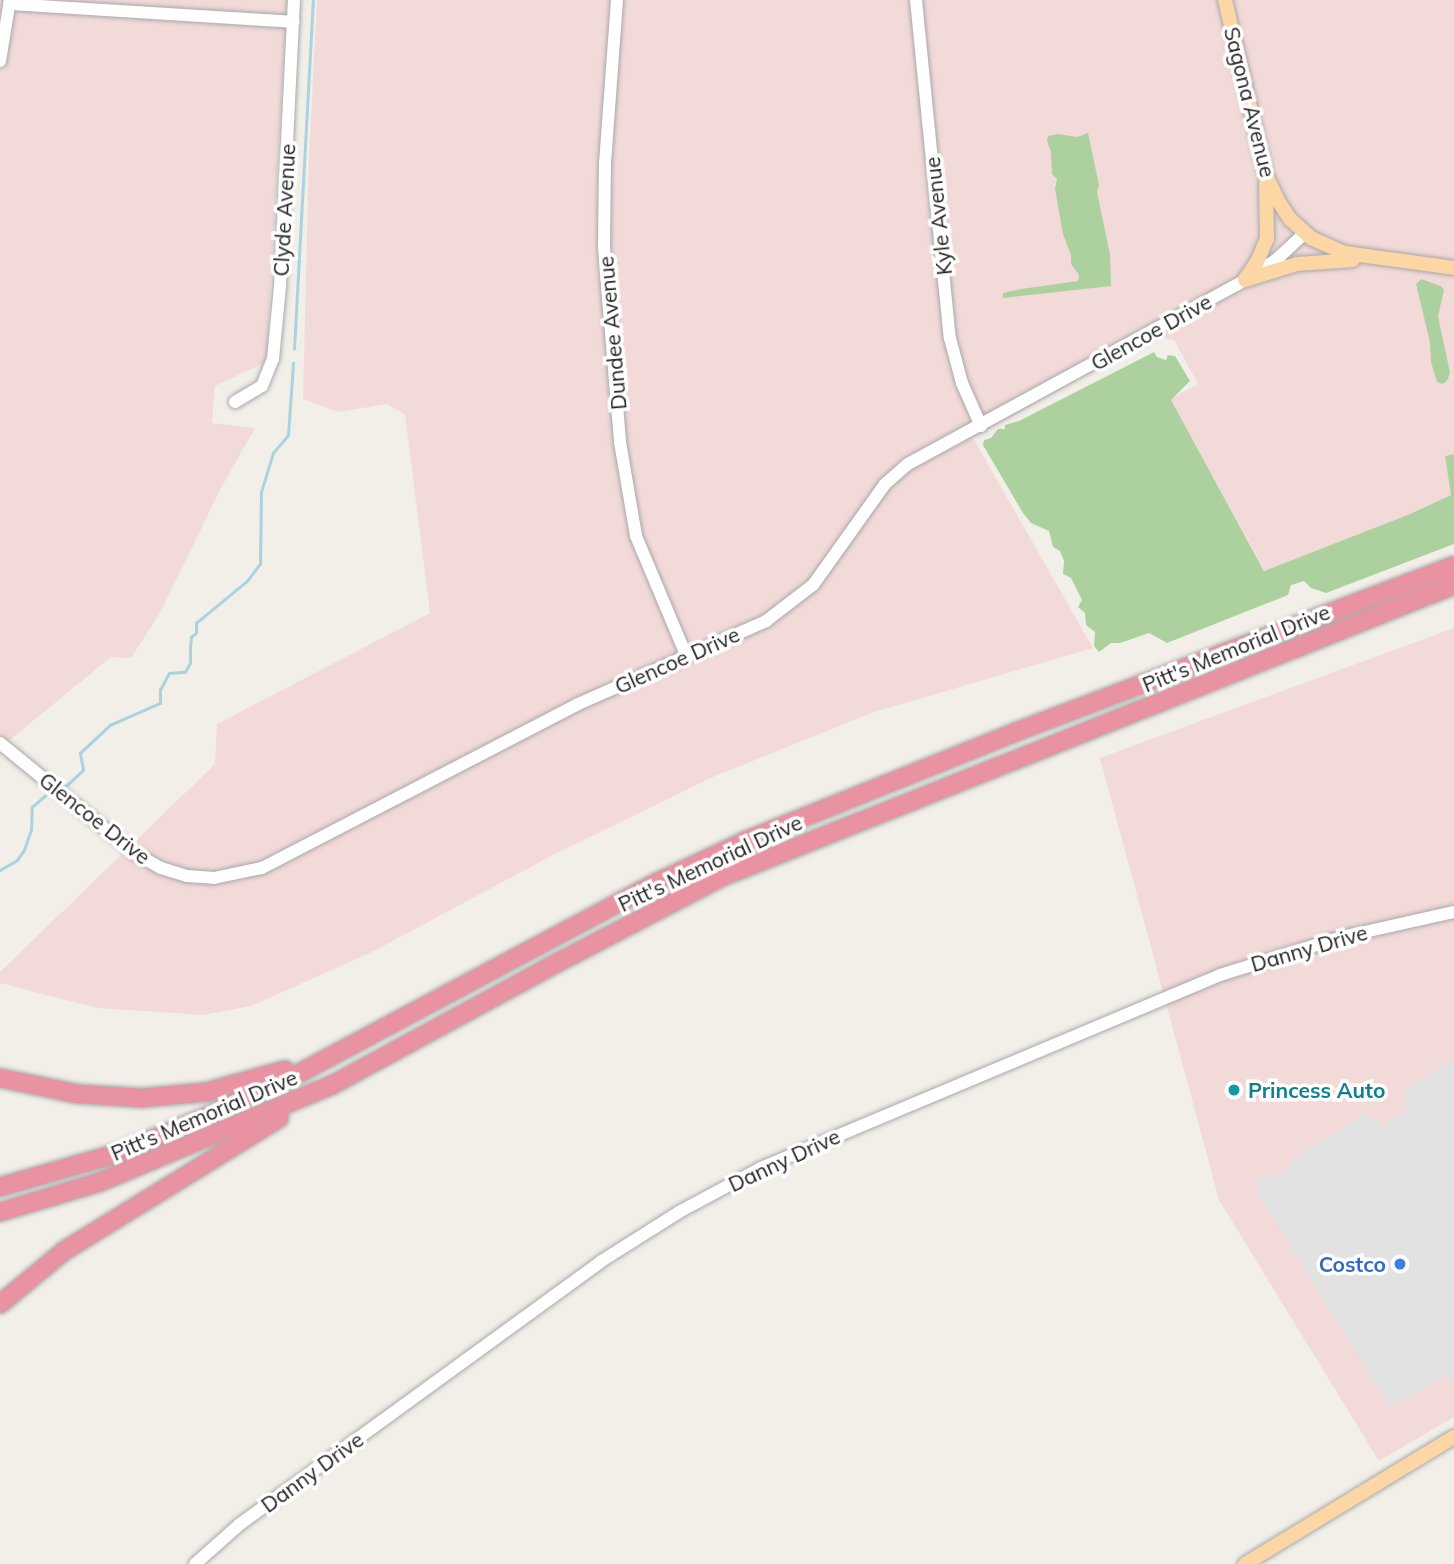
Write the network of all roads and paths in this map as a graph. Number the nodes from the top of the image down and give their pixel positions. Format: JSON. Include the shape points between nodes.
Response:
{"nodes":[{"id":1,"x":294,"y":0,"type":"edge"},
{"id":2,"x":617,"y":0,"type":"edge"},
{"id":3,"x":916,"y":0,"type":"edge"},
{"id":4,"x":1225,"y":0,"type":"edge"},
{"id":5,"x":9,"y":2,"type":"edge"},
{"id":6,"x":293,"y":22,"type":"junction"},
{"id":7,"x":0,"y":61,"type":"edge"},
{"id":8,"x":1266,"y":175,"type":"junction"},
{"id":9,"x":1305,"y":233,"type":"junction"},
{"id":10,"x":1371,"y":258,"type":"junction"},
{"id":11,"x":1454,"y":268,"type":"edge"},
{"id":12,"x":1245,"y":280,"type":"junction"},
{"id":13,"x":235,"y":402,"type":"dead end"},
{"id":14,"x":981,"y":426,"type":"junction"},
{"id":15,"x":1454,"y":566,"type":"edge"},
{"id":16,"x":1454,"y":585,"type":"edge"},
{"id":17,"x":687,"y":655,"type":"junction"},
{"id":18,"x":0,"y":743,"type":"edge"},
{"id":19,"x":1454,"y":912,"type":"edge"},
{"id":20,"x":354,"y":1044,"type":"junction"},
{"id":21,"x":0,"y":1078,"type":"edge"},
{"id":22,"x":332,"y":1085,"type":"junction"},
{"id":23,"x":0,"y":1187,"type":"edge"},
{"id":24,"x":0,"y":1212,"type":"edge"},
{"id":25,"x":0,"y":1304,"type":"edge"},
{"id":26,"x":1454,"y":1437,"type":"edge"},
{"id":27,"x":195,"y":1564,"type":"edge"},
{"id":28,"x":1245,"y":1564,"type":"edge"}],
"edges":[{"from":1,"to":6,"type":"street","name":"Clyde Avenue"},
{"from":2,"to":17,"type":"street","name":"Dundee Avenue","via":[[604,247],[620,443],[636,536]]},
{"from":3,"to":14,"type":"street","name":"Kyle Avenue","via":[[950,338],[962,383]]},
{"from":4,"to":8,"type":"main road","name":"Sagona Avenue"},
{"from":5,"to":6,"type":"street"},
{"from":5,"to":7,"type":"street"},
{"from":6,"to":13,"type":"street","name":"Clyde Avenue","via":[[272,365],[262,386]]},
{"from":8,"to":9,"type":"main road","name":"Sagona Avenue","via":[[1281,206]]},
{"from":8,"to":12,"type":"main road","via":[[1267,239]]},
{"from":9,"to":10,"type":"main road","name":"Sagona Avenue","via":[[1338,251]]},
{"from":9,"to":12,"type":"street","name":"Glencoe Drive"},
{"from":10,"to":11,"type":"main road"},
{"from":10,"to":12,"type":"main road","via":[[1304,263]]},
{"from":12,"to":14,"type":"street","name":"Glencoe Drive"},
{"from":14,"to":17,"type":"street","name":"Glencoe Drive","via":[[895,474],[804,594],[766,621]]},
{"from":15,"to":20,"type":"highway","name":"Pitt's Memorial Drive","via":[[1055,717],[745,841],[657,882]]},
{"from":16,"to":22,"type":"highway","name":"Pitt's Memorial Drive","via":[[724,877]]},
{"from":17,"to":18,"type":"street","name":"Glencoe Drive","via":[[567,709],[277,860],[234,876],[187,876],[145,860]]},
{"from":19,"to":27,"type":"street","name":"Danny Drive","via":[[1342,937],[1220,975],[761,1168],[600,1262],[240,1524]]},
{"from":20,"to":21,"type":"highway","via":[[273,1075],[207,1093],[142,1098],[78,1094]]},
{"from":20,"to":23,"type":"highway","name":"Pitt's Memorial Drive","via":[[169,1133]]},
{"from":22,"to":24,"type":"highway","name":"Pitt's Memorial Drive","via":[[100,1182]]},
{"from":22,"to":25,"type":"highway","via":[[64,1251]]},
{"from":26,"to":28,"type":"main road"}]}
